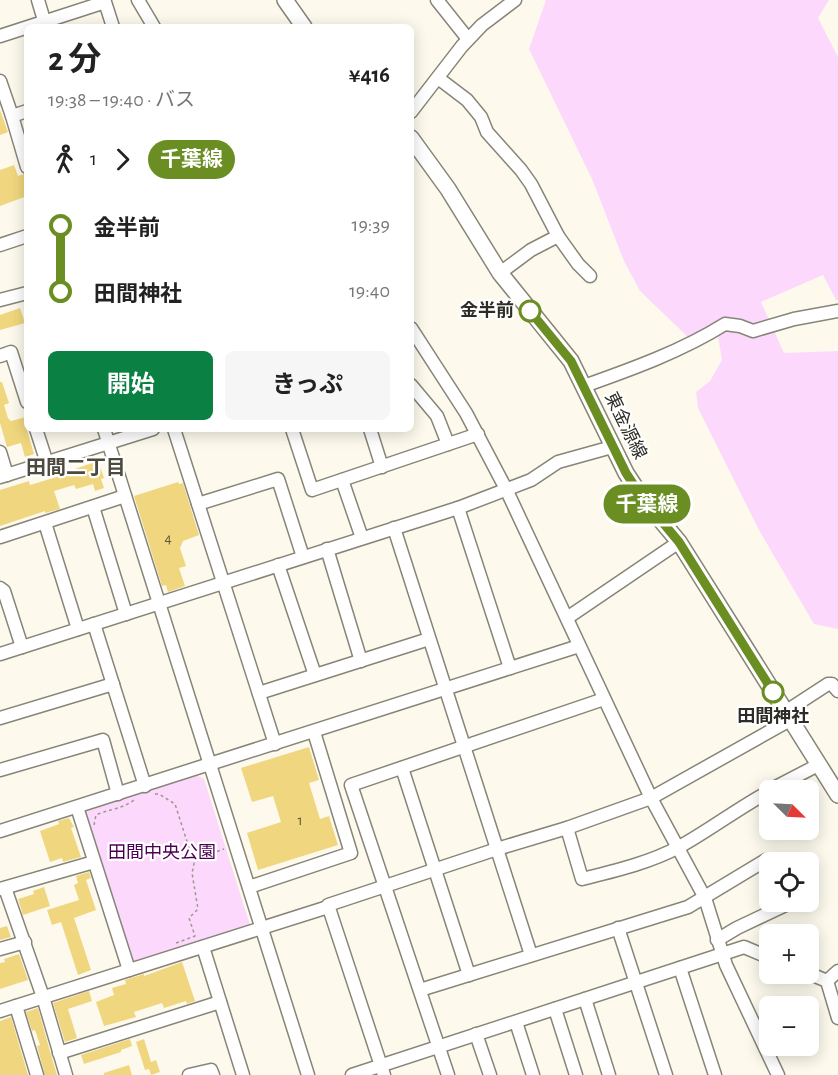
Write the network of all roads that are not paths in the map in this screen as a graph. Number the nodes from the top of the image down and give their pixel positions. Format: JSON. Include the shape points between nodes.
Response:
{"nodes":[{"id":1,"x":38,"y":0,"type":"edge"},
{"id":2,"x":138,"y":0,"type":"edge"},
{"id":3,"x":285,"y":0,"type":"edge"},
{"id":4,"x":438,"y":0,"type":"edge"},
{"id":5,"x":515,"y":0,"type":"edge"},
{"id":6,"x":45,"y":24,"type":"edge"},
{"id":7,"x":112,"y":24,"type":"edge"},
{"id":8,"x":152,"y":24,"type":"edge"},
{"id":9,"x":302,"y":24,"type":"edge"},
{"id":10,"x":24,"y":30,"type":"edge"},
{"id":11,"x":0,"y":36,"type":"edge"},
{"id":12,"x":468,"y":39,"type":"junction"},
{"id":13,"x":438,"y":78,"type":"junction"},
{"id":14,"x":0,"y":81,"type":"edge"},
{"id":15,"x":414,"y":108,"type":"edge"},
{"id":16,"x":24,"y":112,"type":"edge"},
{"id":17,"x":12,"y":116,"type":"junction"},
{"id":18,"x":414,"y":142,"type":"edge"},
{"id":19,"x":24,"y":156,"type":"edge"},
{"id":20,"x":558,"y":236,"type":"junction"},
{"id":21,"x":24,"y":237,"type":"edge"},
{"id":22,"x":0,"y":245,"type":"edge"},
{"id":23,"x":500,"y":273,"type":"junction"},
{"id":24,"x":590,"y":276,"type":"dead end"},
{"id":25,"x":24,"y":294,"type":"edge"},
{"id":26,"x":0,"y":300,"type":"edge"},
{"id":27,"x":838,"y":311,"type":"edge"},
{"id":28,"x":416,"y":343,"type":"edge"},
{"id":29,"x":0,"y":356,"type":"edge"},
{"id":30,"x":584,"y":386,"type":"junction"},
{"id":31,"x":414,"y":389,"type":"edge"},
{"id":32,"x":24,"y":393,"type":"edge"},
{"id":33,"x":37,"y":432,"type":"edge"},
{"id":34,"x":105,"y":432,"type":"edge"},
{"id":35,"x":144,"y":432,"type":"edge"},
{"id":36,"x":175,"y":432,"type":"edge"},
{"id":37,"x":293,"y":432,"type":"edge"},
{"id":38,"x":370,"y":432,"type":"edge"},
{"id":39,"x":478,"y":434,"type":"junction"},
{"id":40,"x":108,"y":444,"type":"junction"},
{"id":41,"x":448,"y":444,"type":"junction"},
{"id":42,"x":612,"y":447,"type":"junction"},
{"id":43,"x":0,"y":452,"type":"edge"},
{"id":44,"x":47,"y":463,"type":"junction"},
{"id":45,"x":382,"y":467,"type":"junction"},
{"id":46,"x":3,"y":476,"type":"edge"},
{"id":47,"x":342,"y":480,"type":"junction"},
{"id":48,"x":506,"y":489,"type":"junction"},
{"id":49,"x":125,"y":496,"type":"junction"},
{"id":50,"x":198,"y":504,"type":"junction"},
{"id":51,"x":93,"y":507,"type":"junction"},
{"id":52,"x":458,"y":508,"type":"junction"},
{"id":53,"x":45,"y":524,"type":"junction"},
{"id":54,"x":394,"y":528,"type":"junction"},
{"id":55,"x":0,"y":537,"type":"edge"},
{"id":56,"x":362,"y":538,"type":"junction"},
{"id":57,"x":679,"y":542,"type":"junction"},
{"id":58,"x":327,"y":549,"type":"junction"},
{"id":59,"x":303,"y":557,"type":"junction"},
{"id":60,"x":278,"y":565,"type":"junction"},
{"id":61,"x":224,"y":582,"type":"junction"},
{"id":62,"x":0,"y":588,"type":"edge"},
{"id":63,"x":159,"y":603,"type":"junction"},
{"id":64,"x":126,"y":614,"type":"junction"},
{"id":65,"x":567,"y":618,"type":"junction"},
{"id":66,"x":94,"y":624,"type":"junction"},
{"id":67,"x":78,"y":629,"type":"junction"},
{"id":68,"x":429,"y":639,"type":"junction"},
{"id":69,"x":579,"y":646,"type":"junction"},
{"id":70,"x":22,"y":647,"type":"junction"},
{"id":71,"x":0,"y":654,"type":"edge"},
{"id":72,"x":361,"y":661,"type":"junction"},
{"id":73,"x":510,"y":668,"type":"junction"},
{"id":74,"x":315,"y":675,"type":"junction"},
{"id":75,"x":113,"y":684,"type":"junction"},
{"id":76,"x":446,"y":689,"type":"junction"},
{"id":77,"x":838,"y":691,"type":"edge"},
{"id":78,"x":259,"y":693,"type":"junction"},
{"id":79,"x":604,"y":699,"type":"junction"},
{"id":80,"x":788,"y":716,"type":"junction"},
{"id":81,"x":0,"y":718,"type":"edge"},
{"id":82,"x":314,"y":732,"type":"junction"},
{"id":83,"x":275,"y":744,"type":"junction"},
{"id":84,"x":464,"y":747,"type":"junction"},
{"id":85,"x":211,"y":765,"type":"junction"},
{"id":86,"x":818,"y":765,"type":"junction"},
{"id":87,"x":402,"y":768,"type":"junction"},
{"id":88,"x":0,"y":770,"type":"edge"},
{"id":89,"x":790,"y":780,"type":"edge"},
{"id":90,"x":148,"y":790,"type":"junction"},
{"id":91,"x":118,"y":794,"type":"junction"},
{"id":92,"x":838,"y":795,"type":"edge"},
{"id":93,"x":759,"y":797,"type":"edge"},
{"id":94,"x":651,"y":798,"type":"junction"},
{"id":95,"x":77,"y":807,"type":"junction"},
{"id":96,"x":567,"y":828,"type":"junction"},
{"id":97,"x":0,"y":831,"type":"edge"},
{"id":98,"x":678,"y":848,"type":"junction"},
{"id":99,"x":497,"y":849,"type":"junction"},
{"id":100,"x":94,"y":862,"type":"junction"},
{"id":101,"x":759,"y":864,"type":"edge"},
{"id":102,"x":435,"y":870,"type":"junction"},
{"id":103,"x":249,"y":886,"type":"junction"},
{"id":104,"x":385,"y":886,"type":"junction"},
{"id":105,"x":3,"y":889,"type":"edge"},
{"id":106,"x":705,"y":898,"type":"junction"},
{"id":107,"x":328,"y":907,"type":"junction"},
{"id":108,"x":771,"y":912,"type":"edge"},
{"id":109,"x":262,"y":927,"type":"junction"},
{"id":110,"x":618,"y":928,"type":"junction"},
{"id":111,"x":717,"y":940,"type":"junction"},
{"id":112,"x":25,"y":942,"type":"junction"},
{"id":113,"x":203,"y":947,"type":"junction"},
{"id":114,"x":0,"y":949,"type":"edge"},
{"id":115,"x":759,"y":953,"type":"edge"},
{"id":116,"x":722,"y":954,"type":"junction"},
{"id":117,"x":531,"y":955,"type":"junction"},
{"id":118,"x":680,"y":968,"type":"junction"},
{"id":119,"x":129,"y":970,"type":"junction"},
{"id":120,"x":838,"y":971,"type":"edge"},
{"id":121,"x":469,"y":975,"type":"junction"},
{"id":122,"x":819,"y":978,"type":"edge"},
{"id":123,"x":827,"y":981,"type":"junction"},
{"id":124,"x":637,"y":982,"type":"junction"},
{"id":125,"x":420,"y":990,"type":"junction"},
{"id":126,"x":43,"y":997,"type":"junction"},
{"id":127,"x":585,"y":999,"type":"junction"},
{"id":128,"x":220,"y":1002,"type":"junction"},
{"id":129,"x":16,"y":1006,"type":"junction"},
{"id":130,"x":555,"y":1009,"type":"junction"},
{"id":131,"x":0,"y":1011,"type":"edge"},
{"id":132,"x":838,"y":1018,"type":"edge"},
{"id":133,"x":516,"y":1022,"type":"junction"},
{"id":134,"x":477,"y":1034,"type":"junction"},
{"id":135,"x":438,"y":1047,"type":"junction"},
{"id":136,"x":59,"y":1053,"type":"junction"},
{"id":137,"x":382,"y":1070,"type":"edge"},
{"id":138,"x":37,"y":1075,"type":"edge"},
{"id":139,"x":66,"y":1075,"type":"edge"},
{"id":140,"x":189,"y":1075,"type":"edge"},
{"id":141,"x":213,"y":1075,"type":"edge"},
{"id":142,"x":243,"y":1075,"type":"edge"},
{"id":143,"x":309,"y":1075,"type":"edge"},
{"id":144,"x":352,"y":1075,"type":"edge"},
{"id":145,"x":448,"y":1075,"type":"edge"},
{"id":146,"x":490,"y":1075,"type":"edge"},
{"id":147,"x":533,"y":1075,"type":"edge"},
{"id":148,"x":576,"y":1075,"type":"edge"},
{"id":149,"x":609,"y":1075,"type":"edge"},
{"id":150,"x":666,"y":1075,"type":"edge"},
{"id":151,"x":715,"y":1075,"type":"edge"},
{"id":152,"x":777,"y":1075,"type":"edge"}],
"edges":[{"from":1,"to":6,"type":"street"},
{"from":2,"to":8,"type":"street"},
{"from":3,"to":9,"type":"main road"},
{"from":4,"to":12,"type":"street"},
{"from":5,"to":12,"type":"street"},
{"from":6,"to":7,"type":"street","via":[[105,2]]},
{"from":10,"to":11,"type":"street"},
{"from":12,"to":13,"type":"street"},
{"from":13,"to":15,"type":"street"},
{"from":13,"to":20,"type":"street","via":[[467,100],[481,117],[487,132],[531,184]]},
{"from":14,"to":17,"type":"street"},
{"from":16,"to":17,"type":"street"},
{"from":17,"to":19,"type":"street"},
{"from":18,"to":23,"type":"main road","name":"東金源線"},
{"from":20,"to":23,"type":"street"},
{"from":20,"to":24,"type":"street"},
{"from":21,"to":22,"type":"street"},
{"from":23,"to":30,"type":"main road","name":"東金源線","via":[[571,361]]},
{"from":25,"to":26,"type":"street"},
{"from":27,"to":30,"type":"street","via":[[753,331],[725,324],[638,367]]},
{"from":28,"to":39,"type":"street"},
{"from":29,"to":32,"type":"street","via":[[11,352]]},
{"from":30,"to":42,"type":"main road","name":"東金源線"},
{"from":31,"to":41,"type":"street","via":[[437,416]]},
{"from":33,"to":44,"type":"street"},
{"from":34,"to":40,"type":"street"},
{"from":35,"to":40,"type":"street"},
{"from":36,"to":50,"type":"street"},
{"from":37,"to":47,"type":"street","via":[[312,490]]},
{"from":38,"to":45,"type":"street"},
{"from":39,"to":41,"type":"street"},
{"from":39,"to":48,"type":"street"},
{"from":40,"to":44,"type":"street"},
{"from":40,"to":49,"type":"street"},
{"from":41,"to":45,"type":"street"},
{"from":42,"to":48,"type":"street","via":[[558,462],[531,480]]},
{"from":42,"to":57,"type":"main road","name":"東金源線","via":[[643,499]]},
{"from":43,"to":46,"type":"street"},
{"from":44,"to":46,"type":"street"},
{"from":45,"to":47,"type":"street"},
{"from":47,"to":56,"type":"street"},
{"from":48,"to":52,"type":"street"},
{"from":48,"to":65,"type":"street"},
{"from":49,"to":51,"type":"street"},
{"from":49,"to":63,"type":"street"},
{"from":50,"to":59,"type":"street","via":[[278,479]]},
{"from":50,"to":61,"type":"street"},
{"from":51,"to":53,"type":"street"},
{"from":51,"to":64,"type":"street"},
{"from":52,"to":54,"type":"street"},
{"from":52,"to":73,"type":"street"},
{"from":53,"to":55,"type":"street"},
{"from":53,"to":67,"type":"street"},
{"from":54,"to":56,"type":"street"},
{"from":54,"to":68,"type":"street"},
{"from":56,"to":58,"type":"street"},
{"from":57,"to":65,"type":"street"},
{"from":57,"to":80,"type":"main road","name":"東金源線"},
{"from":58,"to":59,"type":"street"},
{"from":58,"to":72,"type":"street"},
{"from":59,"to":60,"type":"street"},
{"from":60,"to":61,"type":"street"},
{"from":60,"to":74,"type":"street"},
{"from":61,"to":63,"type":"street"},
{"from":61,"to":78,"type":"street"},
{"from":62,"to":70,"type":"street"},
{"from":63,"to":64,"type":"street"},
{"from":63,"to":85,"type":"street"},
{"from":64,"to":66,"type":"street"},
{"from":65,"to":69,"type":"street"},
{"from":66,"to":67,"type":"street"},
{"from":66,"to":75,"type":"street"},
{"from":67,"to":70,"type":"street"},
{"from":68,"to":72,"type":"street"},
{"from":68,"to":76,"type":"street"},
{"from":69,"to":73,"type":"street"},
{"from":69,"to":79,"type":"street"},
{"from":70,"to":71,"type":"street"},
{"from":72,"to":74,"type":"street"},
{"from":73,"to":76,"type":"street"},
{"from":74,"to":78,"type":"street"},
{"from":75,"to":81,"type":"street"},
{"from":75,"to":90,"type":"street"},
{"from":76,"to":82,"type":"street"},
{"from":76,"to":84,"type":"street"},
{"from":77,"to":80,"type":"street","via":[[828,684]]},
{"from":78,"to":83,"type":"street"},
{"from":79,"to":84,"type":"street"},
{"from":79,"to":94,"type":"street"},
{"from":80,"to":86,"type":"main road","name":"東金源線"},
{"from":80,"to":94,"type":"street"},
{"from":82,"to":83,"type":"street"},
{"from":82,"to":103,"type":"street","via":[[351,853]]},
{"from":83,"to":85,"type":"street"},
{"from":84,"to":87,"type":"street"},
{"from":84,"to":99,"type":"street"},
{"from":85,"to":90,"type":"street"},
{"from":85,"to":103,"type":"street"},
{"from":86,"to":89,"type":"street"},
{"from":86,"to":92,"type":"main road","name":"東金源線"},
{"from":87,"to":102,"type":"street"},
{"from":87,"to":104,"type":"street","via":[[351,785]]},
{"from":88,"to":91,"type":"street","via":[[103,740]]},
{"from":90,"to":91,"type":"street"},
{"from":91,"to":95,"type":"street"},
{"from":93,"to":98,"type":"street"},
{"from":94,"to":96,"type":"street"},
{"from":94,"to":98,"type":"street"},
{"from":95,"to":97,"type":"street"},
{"from":95,"to":100,"type":"street"},
{"from":96,"to":98,"type":"street","via":[[582,879]]},
{"from":96,"to":99,"type":"street"},
{"from":98,"to":106,"type":"street"},
{"from":99,"to":102,"type":"street"},
{"from":99,"to":117,"type":"street"},
{"from":100,"to":105,"type":"street"},
{"from":100,"to":119,"type":"street"},
{"from":101,"to":106,"type":"street"},
{"from":102,"to":104,"type":"street"},
{"from":102,"to":121,"type":"street"},
{"from":103,"to":109,"type":"street"},
{"from":104,"to":107,"type":"street"},
{"from":104,"to":125,"type":"street"},
{"from":105,"to":112,"type":"street"},
{"from":106,"to":110,"type":"street"},
{"from":106,"to":111,"type":"street"},
{"from":107,"to":109,"type":"street"},
{"from":107,"to":137,"type":"street"},
{"from":108,"to":111,"type":"street"},
{"from":109,"to":113,"type":"street"},
{"from":109,"to":143,"type":"street"},
{"from":110,"to":117,"type":"street"},
{"from":110,"to":124,"type":"street"},
{"from":111,"to":116,"type":"street"},
{"from":112,"to":114,"type":"street"},
{"from":112,"to":126,"type":"street"},
{"from":113,"to":119,"type":"street"},
{"from":113,"to":128,"type":"street"},
{"from":115,"to":116,"type":"street","via":[[744,947]]},
{"from":116,"to":118,"type":"street"},
{"from":116,"to":152,"type":"street"},
{"from":117,"to":121,"type":"street"},
{"from":118,"to":124,"type":"street"},
{"from":118,"to":151,"type":"street"},
{"from":119,"to":126,"type":"street"},
{"from":120,"to":123,"type":"street"},
{"from":121,"to":125,"type":"street"},
{"from":122,"to":123,"type":"street"},
{"from":123,"to":132,"type":"street"},
{"from":124,"to":127,"type":"street"},
{"from":124,"to":150,"type":"street"},
{"from":125,"to":135,"type":"street"},
{"from":126,"to":129,"type":"street"},
{"from":126,"to":136,"type":"street"},
{"from":127,"to":130,"type":"street"},
{"from":127,"to":149,"type":"street"},
{"from":128,"to":136,"type":"street"},
{"from":128,"to":142,"type":"street"},
{"from":129,"to":131,"type":"street"},
{"from":129,"to":138,"type":"street"},
{"from":130,"to":133,"type":"street"},
{"from":130,"to":148,"type":"street"},
{"from":133,"to":134,"type":"street"},
{"from":133,"to":147,"type":"street"},
{"from":134,"to":135,"type":"street"},
{"from":134,"to":146,"type":"street"},
{"from":135,"to":137,"type":"street"},
{"from":135,"to":145,"type":"street"},
{"from":136,"to":139,"type":"street"},
{"from":137,"to":144,"type":"street"},
{"from":140,"to":141,"type":"street","via":[[211,1070]]}]}
